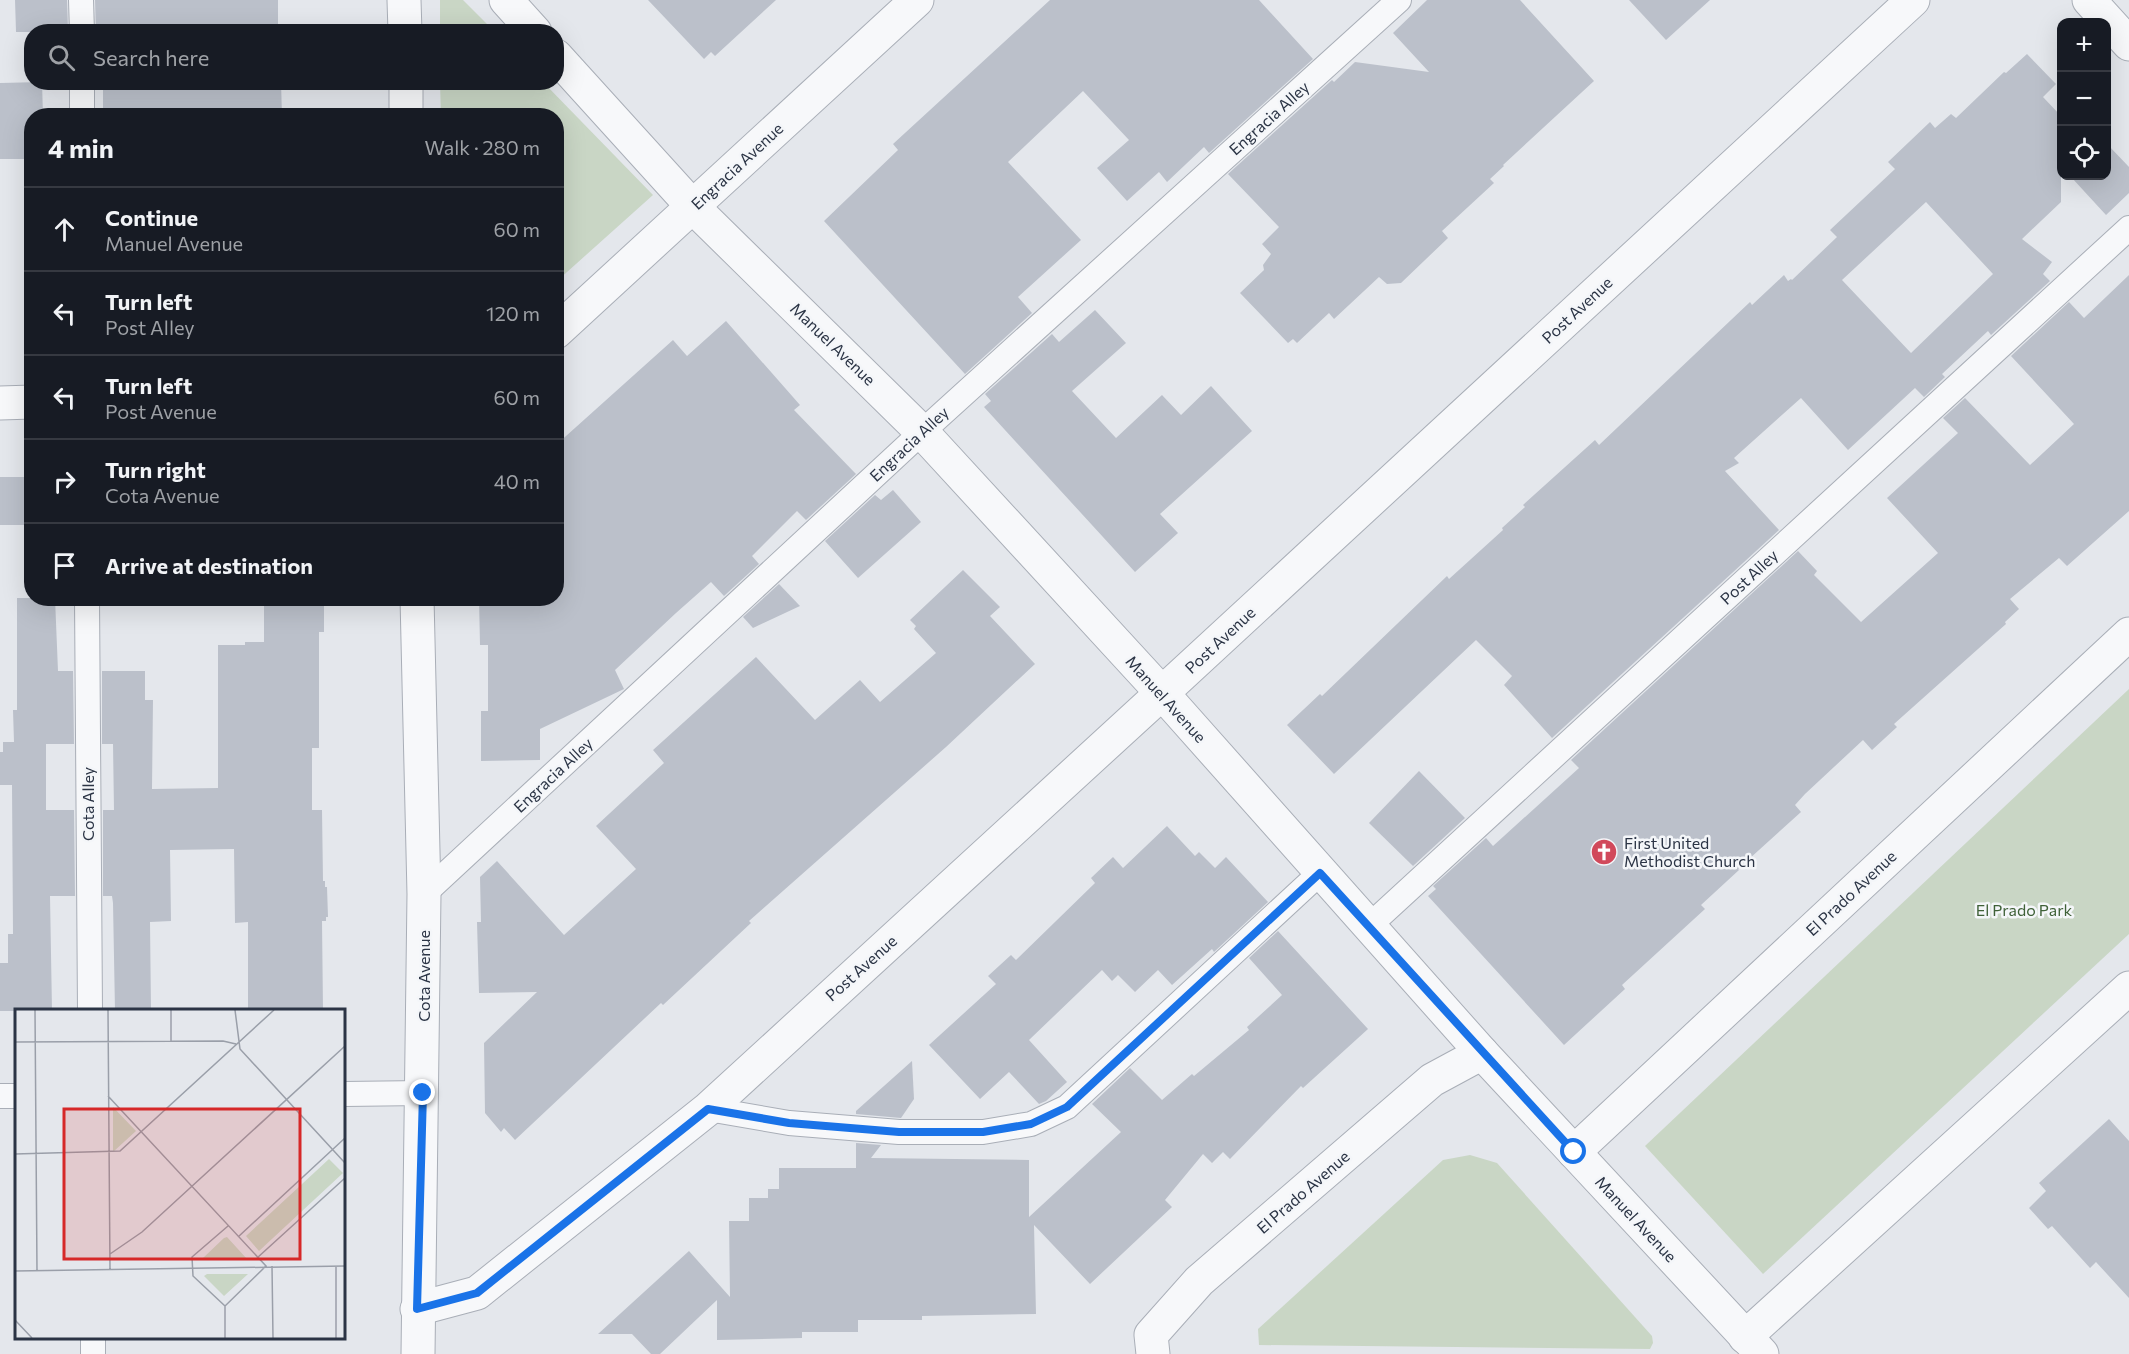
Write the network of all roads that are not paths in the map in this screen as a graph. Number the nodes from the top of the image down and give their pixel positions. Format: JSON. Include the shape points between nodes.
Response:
{"nodes":[{"id":1,"x":81,"y":0,"type":"edge"},
{"id":2,"x":404,"y":0,"type":"edge"},
{"id":3,"x":506,"y":0,"type":"edge"},
{"id":4,"x":917,"y":0,"type":"edge"},
{"id":5,"x":1399,"y":0,"type":"edge"},
{"id":6,"x":1913,"y":0,"type":"edge"},
{"id":7,"x":2089,"y":0,"type":"edge"},
{"id":8,"x":82,"y":24,"type":"edge"},
{"id":9,"x":405,"y":24,"type":"edge"},
{"id":10,"x":528,"y":24,"type":"edge"},
{"id":11,"x":2129,"y":44,"type":"edge"},
{"id":12,"x":564,"y":65,"type":"edge"},
{"id":13,"x":82,"y":90,"type":"edge"},
{"id":14,"x":406,"y":90,"type":"edge"},
{"id":15,"x":82,"y":108,"type":"edge"},
{"id":16,"x":406,"y":108,"type":"edge"},
{"id":17,"x":693,"y":207,"type":"junction"},
{"id":18,"x":2129,"y":228,"type":"edge"},
{"id":19,"x":564,"y":325,"type":"edge"},
{"id":20,"x":24,"y":402,"type":"edge"},
{"id":21,"x":0,"y":403,"type":"edge"},
{"id":22,"x":922,"y":432,"type":"junction"},
{"id":23,"x":87,"y":606,"type":"edge"},
{"id":24,"x":417,"y":606,"type":"edge"},
{"id":25,"x":2129,"y":634,"type":"edge"},
{"id":26,"x":1162,"y":693,"type":"junction"},
{"id":27,"x":1320,"y":873,"type":"junction"},
{"id":28,"x":424,"y":894,"type":"junction"},
{"id":29,"x":1369,"y":926,"type":"junction"},
{"id":30,"x":2129,"y":988,"type":"edge"},
{"id":31,"x":90,"y":1009,"type":"edge"},
{"id":32,"x":1482,"y":1053,"type":"junction"},
{"id":33,"x":423,"y":1093,"type":"junction"},
{"id":34,"x":345,"y":1094,"type":"edge"},
{"id":35,"x":708,"y":1109,"type":"junction"},
{"id":36,"x":1574,"y":1152,"type":"junction"},
{"id":37,"x":417,"y":1309,"type":"junction"},
{"id":38,"x":1754,"y":1346,"type":"edge"},
{"id":39,"x":418,"y":1354,"type":"edge"},
{"id":40,"x":1153,"y":1354,"type":"edge"}],
"edges":[{"from":1,"to":8,"type":"lane"},
{"from":2,"to":9,"type":"street"},
{"from":3,"to":10,"type":"street"},
{"from":4,"to":17,"type":"street","name":"Engracia Avenue"},
{"from":5,"to":22,"type":"lane","name":"Engracia Alley"},
{"from":6,"to":26,"type":"street","name":"Post Avenue"},
{"from":7,"to":11,"type":"street"},
{"from":12,"to":17,"type":"street","name":"Manuel Avenue"},
{"from":13,"to":15,"type":"lane"},
{"from":14,"to":16,"type":"street"},
{"from":17,"to":19,"type":"street","name":"Engracia Avenue"},
{"from":17,"to":22,"type":"street","name":"Manuel Avenue"},
{"from":18,"to":29,"type":"lane","name":"Post Alley"},
{"from":20,"to":21,"type":"street"},
{"from":22,"to":26,"type":"street","name":"Manuel Avenue"},
{"from":22,"to":28,"type":"lane","name":"Engracia Alley"},
{"from":23,"to":31,"type":"lane","name":"Cota Alley"},
{"from":24,"to":28,"type":"street","name":"Cota Avenue"},
{"from":25,"to":36,"type":"street","name":"El Prado Avenue"},
{"from":26,"to":27,"type":"street","name":"Manuel Avenue"},
{"from":26,"to":35,"type":"street","name":"Post Avenue"},
{"from":27,"to":29,"type":"street","name":"Manuel Avenue"},
{"from":27,"to":35,"type":"lane","via":[[1067,1107],[1031,1124],[983,1132],[899,1132],[789,1123]]},
{"from":28,"to":33,"type":"street","name":"Cota Avenue"},
{"from":29,"to":32,"type":"street","name":"Manuel Avenue"},
{"from":30,"to":38,"type":"street"},
{"from":32,"to":36,"type":"street","name":"Manuel Avenue"},
{"from":32,"to":40,"type":"street","name":"El Prado Avenue","via":[[1432,1080],[1199,1281],[1151,1335]]},
{"from":33,"to":34,"type":"lane"},
{"from":33,"to":37,"type":"street","name":"Cota Avenue"},
{"from":35,"to":37,"type":"street","name":"Post Avenue","via":[[477,1293]]},
{"from":36,"to":38,"type":"street","name":"Manuel Avenue"},
{"from":37,"to":39,"type":"street","name":"Cota Avenue"}]}
